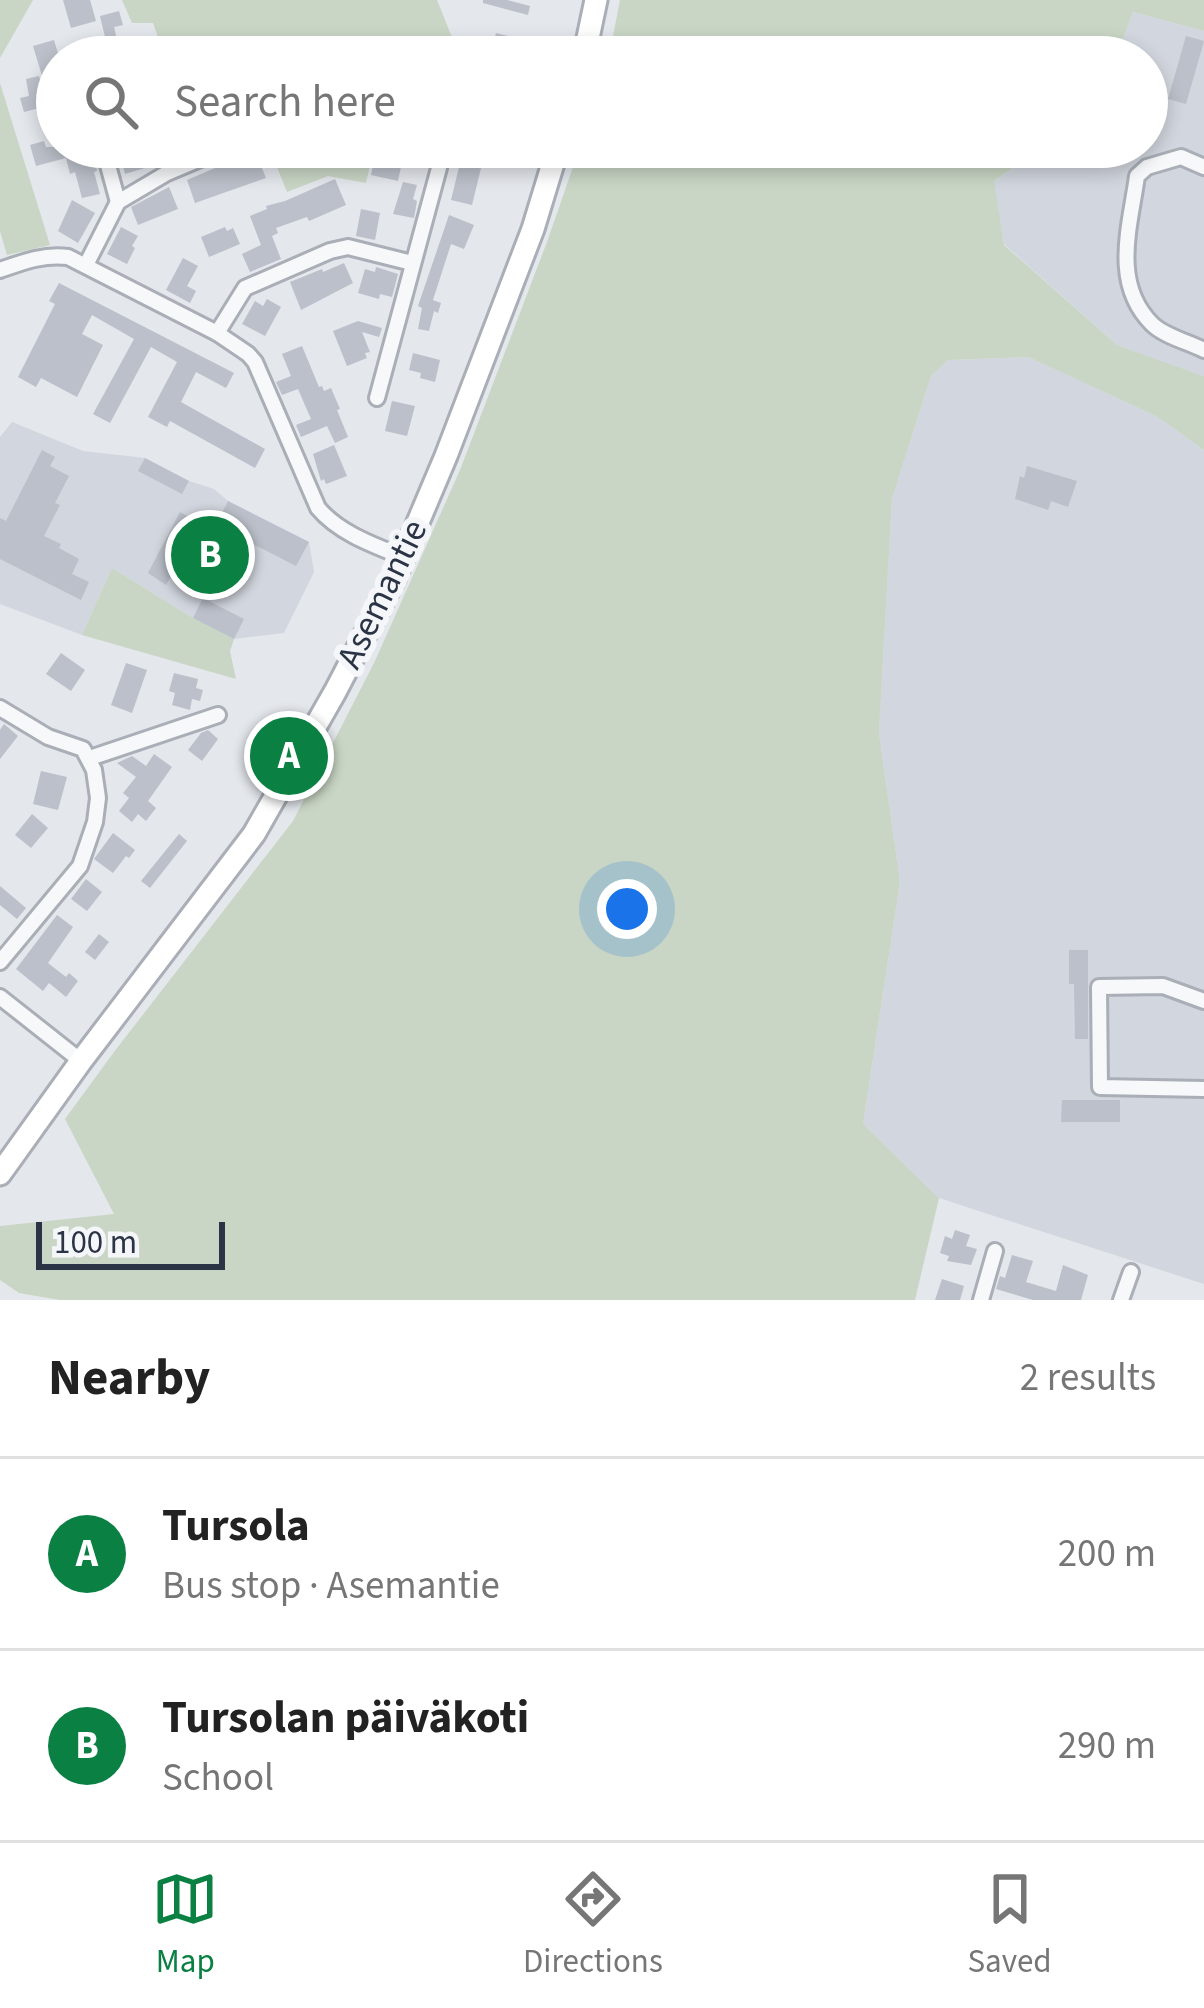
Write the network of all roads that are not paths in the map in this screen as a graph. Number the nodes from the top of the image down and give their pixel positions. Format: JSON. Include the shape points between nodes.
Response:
{"nodes":[{"id":1,"x":596,"y":0,"type":"edge"},
{"id":2,"x":588,"y":36,"type":"edge"},
{"id":3,"x":1168,"y":161,"type":"edge"},
{"id":4,"x":1204,"y":166,"type":"edge"},
{"id":5,"x":109,"y":168,"type":"edge"},
{"id":6,"x":179,"y":168,"type":"edge"},
{"id":7,"x":439,"y":168,"type":"dead end"},
{"id":8,"x":551,"y":168,"type":"edge"},
{"id":9,"x":1146,"y":168,"type":"edge"},
{"id":10,"x":118,"y":202,"type":"junction"},
{"id":11,"x":412,"y":263,"type":"junction"},
{"id":12,"x":86,"y":265,"type":"junction"},
{"id":13,"x":0,"y":270,"type":"edge"},
{"id":14,"x":217,"y":333,"type":"junction"},
{"id":15,"x":1204,"y":350,"type":"edge"},
{"id":16,"x":377,"y":398,"type":"dead end"},
{"id":17,"x":403,"y":557,"type":"junction"},
{"id":18,"x":0,"y":708,"type":"edge"},
{"id":19,"x":218,"y":715,"type":"dead end"},
{"id":20,"x":90,"y":758,"type":"junction"},
{"id":21,"x":0,"y":962,"type":"edge"},
{"id":22,"x":0,"y":997,"type":"edge"},
{"id":23,"x":1204,"y":1001,"type":"edge"},
{"id":24,"x":81,"y":1061,"type":"junction"},
{"id":25,"x":1204,"y":1089,"type":"edge"},
{"id":26,"x":0,"y":1174,"type":"edge"},
{"id":27,"x":995,"y":1251,"type":"dead end"},
{"id":28,"x":1131,"y":1272,"type":"dead end"},
{"id":29,"x":980,"y":1300,"type":"edge"},
{"id":30,"x":1120,"y":1300,"type":"edge"}],
"edges":[{"from":1,"to":2,"type":"main road"},
{"from":3,"to":4,"type":"street"},
{"from":5,"to":10,"type":"street"},
{"from":6,"to":10,"type":"street"},
{"from":7,"to":11,"type":"street"},
{"from":8,"to":17,"type":"main road","name":"Asemantie"},
{"from":9,"to":15,"type":"street","via":[[1137,176],[1124,268],[1154,326]]},
{"from":10,"to":12,"type":"street"},
{"from":11,"to":14,"type":"street","via":[[348,247],[330,251],[245,288]]},
{"from":11,"to":16,"type":"street"},
{"from":12,"to":13,"type":"street","via":[[52,255]]},
{"from":12,"to":14,"type":"street"},
{"from":14,"to":17,"type":"street","via":[[255,362],[328,519]]},
{"from":17,"to":24,"type":"main road","name":"Asemantie","via":[[254,834]]},
{"from":18,"to":20,"type":"street"},
{"from":19,"to":20,"type":"street"},
{"from":20,"to":21,"type":"street","via":[[98,798],[80,866]]},
{"from":22,"to":24,"type":"street"},
{"from":23,"to":25,"type":"street","via":[[1162,986],[1100,987],[1100,1087]]},
{"from":24,"to":26,"type":"main road","name":"Asemantie"},
{"from":27,"to":29,"type":"street"},
{"from":28,"to":30,"type":"street"}]}
